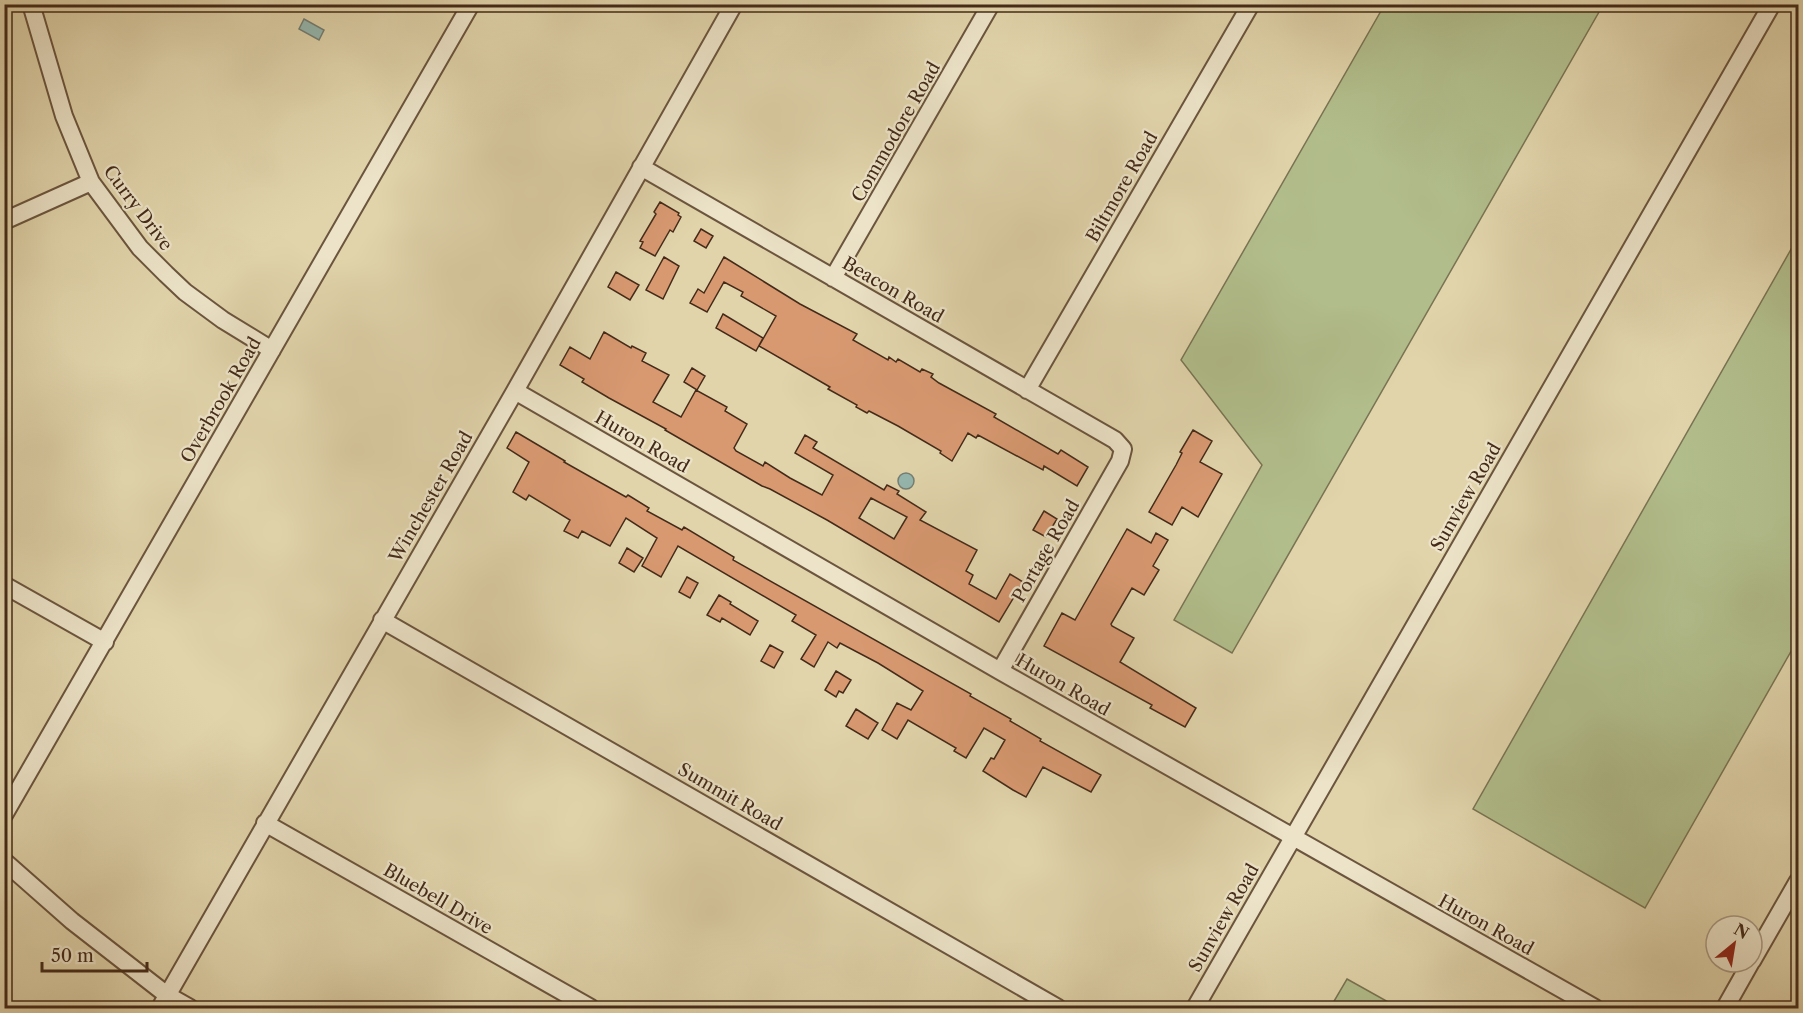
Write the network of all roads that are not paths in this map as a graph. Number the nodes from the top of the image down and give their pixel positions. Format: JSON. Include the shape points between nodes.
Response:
{"nodes":[{"id":1,"x":31,"y":4,"type":"edge"},
{"id":2,"x":471,"y":4,"type":"edge"},
{"id":3,"x":734,"y":4,"type":"edge"},
{"id":4,"x":992,"y":4,"type":"edge"},
{"id":5,"x":1251,"y":4,"type":"edge"},
{"id":6,"x":1772,"y":4,"type":"edge"},
{"id":7,"x":641,"y":167,"type":"junction"},
{"id":8,"x":91,"y":182,"type":"junction"},
{"id":9,"x":4,"y":221,"type":"edge"},
{"id":10,"x":833,"y":278,"type":"junction"},
{"id":11,"x":272,"y":350,"type":"junction"},
{"id":12,"x":1028,"y":390,"type":"junction"},
{"id":13,"x":515,"y":391,"type":"junction"},
{"id":14,"x":1123,"y":449,"type":"joint"},
{"id":15,"x":4,"y":585,"type":"edge"},
{"id":16,"x":382,"y":620,"type":"junction"},
{"id":17,"x":105,"y":642,"type":"junction"},
{"id":18,"x":1000,"y":671,"type":"junction"},
{"id":19,"x":4,"y":815,"type":"edge"},
{"id":20,"x":265,"y":823,"type":"junction"},
{"id":21,"x":1292,"y":838,"type":"junction"},
{"id":22,"x":4,"y":861,"type":"edge"},
{"id":23,"x":1798,"y":881,"type":"edge"},
{"id":24,"x":1764,"y":941,"type":"edge"},
{"id":25,"x":1745,"y":974,"type":"edge"},
{"id":26,"x":163,"y":1002,"type":"edge"},
{"id":27,"x":190,"y":1008,"type":"edge"},
{"id":28,"x":591,"y":1008,"type":"edge"},
{"id":29,"x":1058,"y":1008,"type":"edge"},
{"id":30,"x":1195,"y":1008,"type":"edge"},
{"id":31,"x":1595,"y":1008,"type":"edge"},
{"id":32,"x":1725,"y":1008,"type":"edge"}],
"edges":[{"from":1,"to":8,"type":"street","name":"Curry Drive","via":[[64,117]]},
{"from":2,"to":11,"type":"street","name":"Overbrook Road"},
{"from":3,"to":7,"type":"street","name":"Winchester Road"},
{"from":4,"to":10,"type":"street","name":"Commodore Road"},
{"from":5,"to":12,"type":"street","name":"Biltmore Road"},
{"from":6,"to":21,"type":"street","name":"Sunview Road"},
{"from":7,"to":10,"type":"street","name":"Beacon Road"},
{"from":7,"to":13,"type":"street","name":"Winchester Road"},
{"from":8,"to":9,"type":"street"},
{"from":8,"to":11,"type":"street","name":"Curry Drive","via":[[140,248],[185,292]]},
{"from":10,"to":12,"type":"street","name":"Beacon Road"},
{"from":11,"to":17,"type":"street","name":"Overbrook Road"},
{"from":12,"to":14,"type":"street","name":"Beacon Road","via":[[1115,440]]},
{"from":13,"to":16,"type":"street","name":"Winchester Road"},
{"from":13,"to":18,"type":"street","name":"Huron Road"},
{"from":14,"to":18,"type":"street","name":"Portage Road","via":[[1120,461]]},
{"from":15,"to":17,"type":"street"},
{"from":16,"to":20,"type":"street","name":"Winchester Road"},
{"from":16,"to":29,"type":"street","name":"Summit Road"},
{"from":17,"to":19,"type":"street","name":"Overbrook Road"},
{"from":18,"to":21,"type":"street","name":"Huron Road"},
{"from":20,"to":26,"type":"street","name":"Winchester Road"},
{"from":20,"to":28,"type":"street","name":"Bluebell Drive"},
{"from":21,"to":30,"type":"street","name":"Sunview Road"},
{"from":21,"to":31,"type":"street","name":"Huron Road"},
{"from":22,"to":26,"type":"street"},
{"from":23,"to":24,"type":"street"},
{"from":25,"to":32,"type":"street"},
{"from":26,"to":27,"type":"street"}]}
